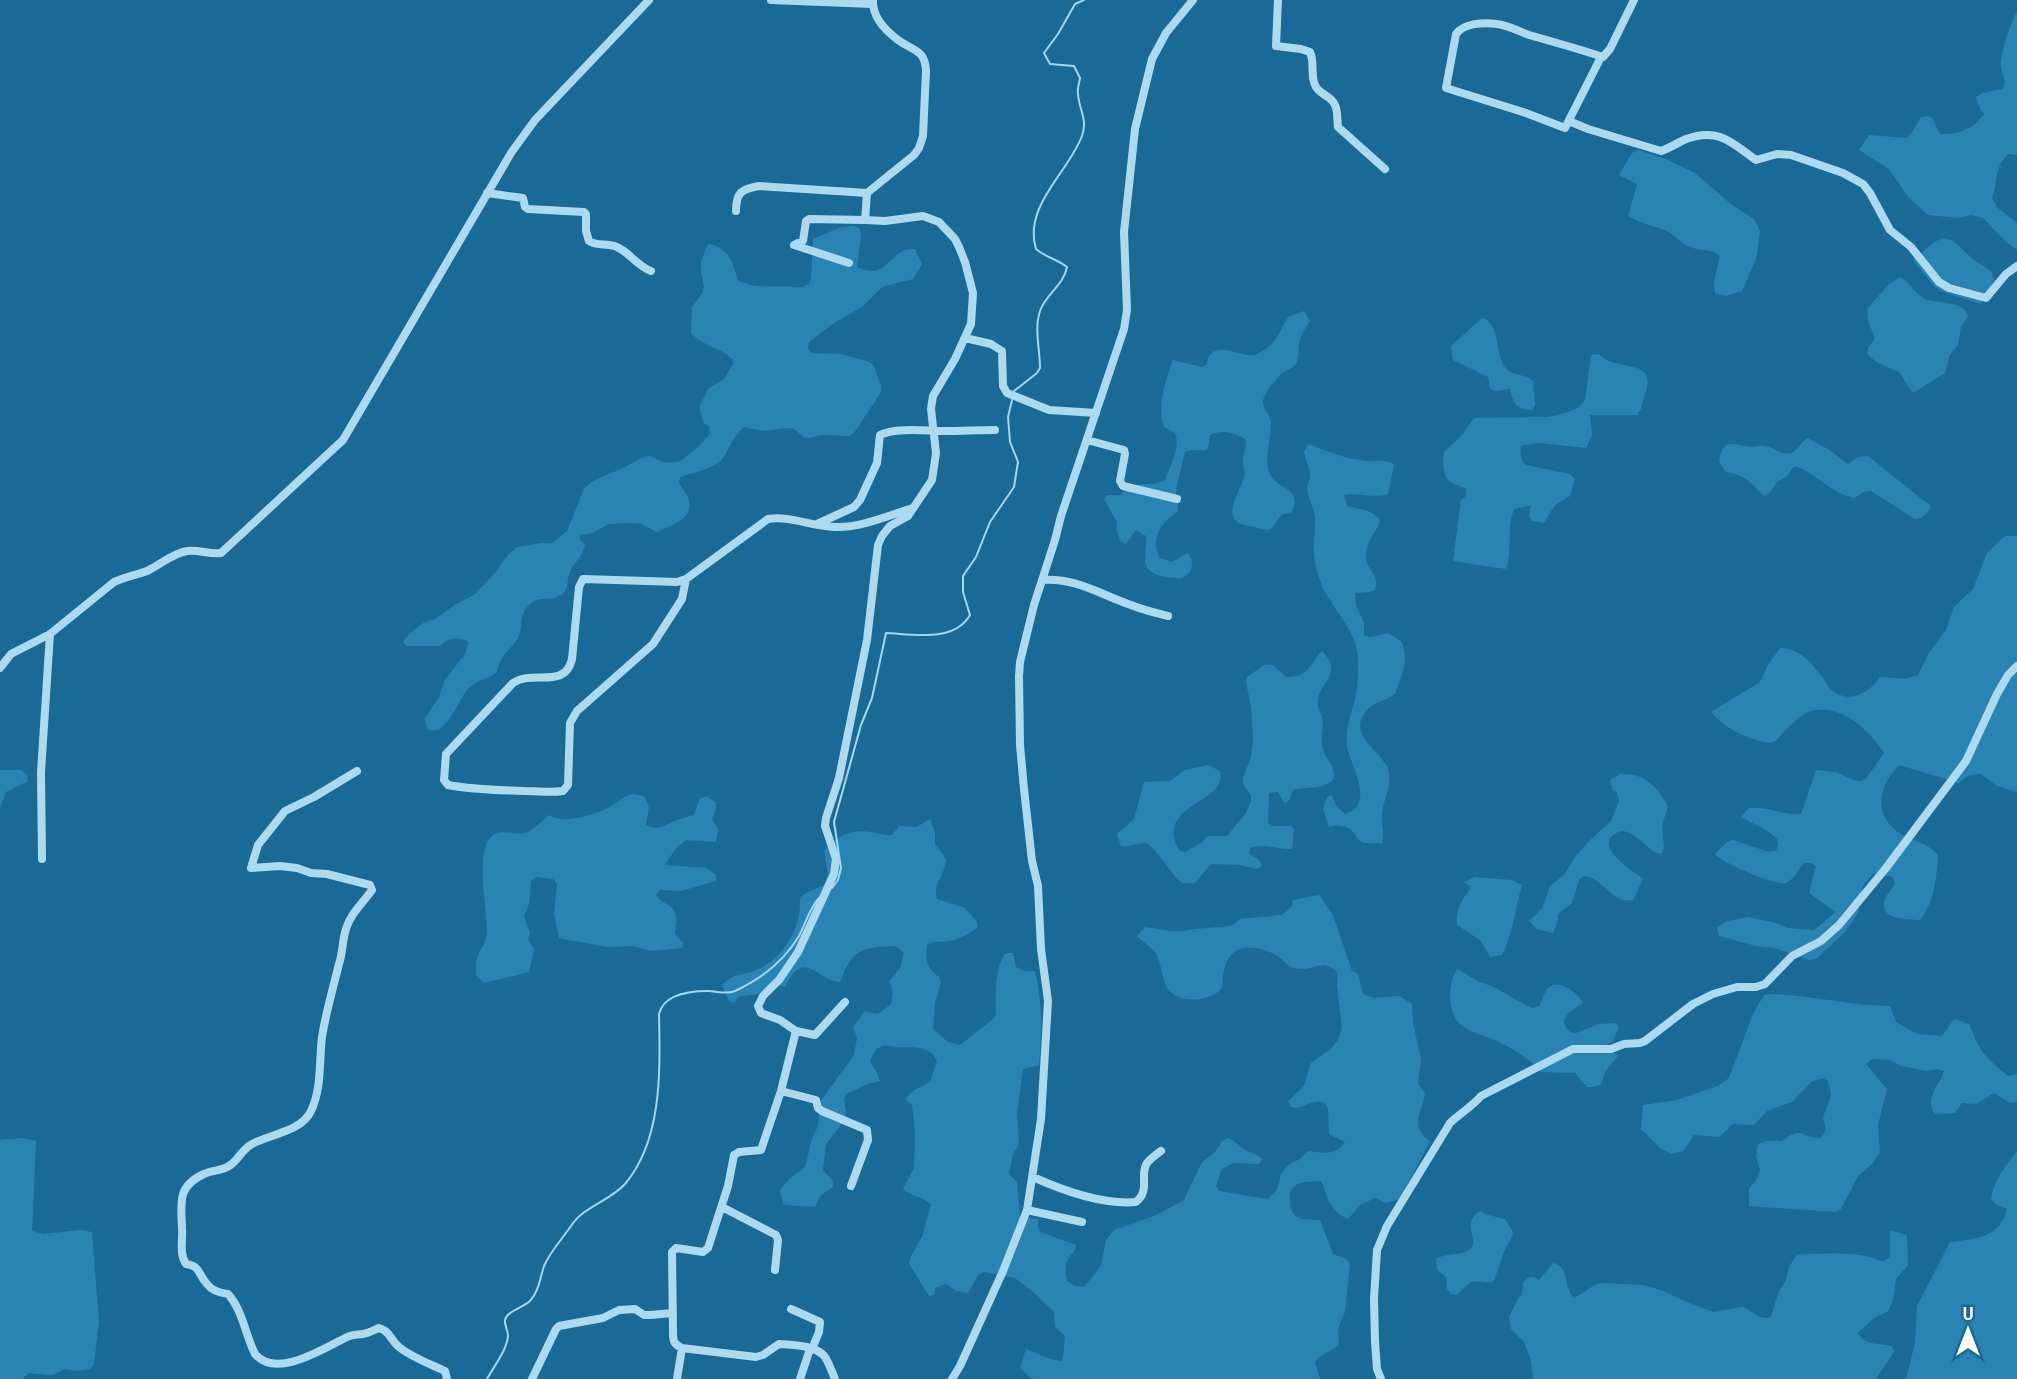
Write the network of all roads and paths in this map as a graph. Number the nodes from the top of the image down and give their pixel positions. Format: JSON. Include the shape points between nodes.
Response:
{"nodes":[{"id":1,"x":649,"y":0,"type":"edge"},
{"id":2,"x":771,"y":0,"type":"edge"},
{"id":3,"x":1193,"y":0,"type":"edge"},
{"id":4,"x":1278,"y":0,"type":"edge"},
{"id":5,"x":1634,"y":0,"type":"edge"},
{"id":6,"x":872,"y":2,"type":"edge"},
{"id":7,"x":1601,"y":57,"type":"junction"},
{"id":8,"x":1569,"y":121,"type":"junction"},
{"id":9,"x":1385,"y":169,"type":"dead end"},
{"id":10,"x":867,"y":192,"type":"junction"},
{"id":11,"x":487,"y":193,"type":"junction"},
{"id":12,"x":736,"y":211,"type":"dead end"},
{"id":13,"x":865,"y":220,"type":"junction"},
{"id":14,"x":849,"y":263,"type":"dead end"},
{"id":15,"x":2017,"y":266,"type":"edge"},
{"id":16,"x":651,"y":271,"type":"dead end"},
{"id":17,"x":965,"y":338,"type":"junction"},
{"id":18,"x":1096,"y":413,"type":"junction"},
{"id":19,"x":995,"y":430,"type":"dead end"},
{"id":20,"x":933,"y":431,"type":"junction"},
{"id":21,"x":1087,"y":440,"type":"junction"},
{"id":22,"x":1177,"y":499,"type":"dead end"},
{"id":23,"x":913,"y":508,"type":"junction"},
{"id":24,"x":814,"y":526,"type":"junction"},
{"id":25,"x":686,"y":579,"type":"junction"},
{"id":26,"x":1042,"y":580,"type":"junction"},
{"id":27,"x":1168,"y":616,"type":"dead end"},
{"id":28,"x":50,"y":634,"type":"junction"},
{"id":29,"x":2017,"y":666,"type":"edge"},
{"id":30,"x":0,"y":668,"type":"edge"},
{"id":31,"x":357,"y":771,"type":"dead end"},
{"id":32,"x":41,"y":859,"type":"dead end"},
{"id":33,"x":845,"y":1002,"type":"dead end"},
{"id":34,"x":796,"y":1031,"type":"junction"},
{"id":35,"x":781,"y":1091,"type":"junction"},
{"id":36,"x":1161,"y":1151,"type":"dead end"},
{"id":37,"x":1033,"y":1177,"type":"junction"},
{"id":38,"x":850,"y":1186,"type":"dead end"},
{"id":39,"x":722,"y":1207,"type":"junction"},
{"id":40,"x":1027,"y":1210,"type":"junction"},
{"id":41,"x":1082,"y":1222,"type":"dead end"},
{"id":42,"x":775,"y":1270,"type":"dead end"},
{"id":43,"x":791,"y":1309,"type":"dead end"},
{"id":44,"x":673,"y":1313,"type":"junction"},
{"id":45,"x":682,"y":1348,"type":"junction"},
{"id":46,"x":811,"y":1349,"type":"junction"},
{"id":47,"x":447,"y":1379,"type":"edge"},
{"id":48,"x":532,"y":1379,"type":"edge"},
{"id":49,"x":677,"y":1379,"type":"edge"},
{"id":50,"x":800,"y":1379,"type":"edge"},
{"id":51,"x":835,"y":1379,"type":"edge"},
{"id":52,"x":952,"y":1379,"type":"edge"},
{"id":53,"x":1381,"y":1379,"type":"edge"}],
"edges":[{"from":1,"to":11,"type":"street","via":[[536,120]]},
{"from":2,"to":6,"type":"street"},
{"from":3,"to":18,"type":"street","via":[[1152,59],[1135,129],[1124,233],[1127,310]]},
{"from":4,"to":9,"type":"street","via":[[1276,46],[1310,52],[1315,85],[1335,105],[1338,127]]},
{"from":5,"to":7,"type":"street"},
{"from":6,"to":10,"type":"street","via":[[881,23],[922,55],[926,71],[922,141],[914,155]]},
{"from":7,"to":8,"type":"street"},
{"from":7,"to":8,"type":"street","via":[[1501,24],[1482,23],[1458,31],[1446,88],[1565,128]]},
{"from":8,"to":15,"type":"street","via":[[1661,151],[1686,139],[1713,135],[1735,143],[1756,160],[1782,153],[1843,173],[1863,184],[1890,230],[1949,288],[1986,298]]},
{"from":10,"to":12,"type":"street","via":[[759,186],[739,193]]},
{"from":10,"to":13,"type":"street"},
{"from":11,"to":16,"type":"street","via":[[523,198],[528,209],[584,212],[589,241],[624,250]]},
{"from":11,"to":28,"type":"street","via":[[343,440],[221,553],[187,551],[126,576]]},
{"from":13,"to":14,"type":"street","via":[[809,219],[803,241],[794,246]]},
{"from":13,"to":17,"type":"street","via":[[923,216],[939,222],[955,239],[973,293]]},
{"from":17,"to":18,"type":"street","via":[[1002,351],[1007,393],[1049,410]]},
{"from":17,"to":20,"type":"street","via":[[933,396]]},
{"from":18,"to":21,"type":"street"},
{"from":19,"to":20,"type":"street"},
{"from":20,"to":23,"type":"street","via":[[932,480]]},
{"from":20,"to":24,"type":"street","via":[[880,435],[877,463],[860,500]]},
{"from":21,"to":22,"type":"street","via":[[1124,450],[1123,486]]},
{"from":21,"to":26,"type":"street"},
{"from":23,"to":24,"type":"street","via":[[854,526]]},
{"from":23,"to":34,"type":"street","via":[[885,532],[878,545],[867,640],[839,778],[826,818],[836,859],[834,874],[797,951],[758,1006],[761,1013]]},
{"from":24,"to":25,"type":"street","via":[[768,519]]},
{"from":25,"to":25,"type":"street","via":[[669,583],[581,580],[569,670],[561,676],[513,683],[446,754],[444,780],[448,785],[563,791],[568,785],[570,723],[577,711],[653,644],[682,599]]},
{"from":26,"to":27,"type":"street","via":[[1082,585]]},
{"from":26,"to":37,"type":"street","via":[[1019,676],[1020,745],[1048,1008]]},
{"from":28,"to":30,"type":"street","via":[[11,654]]},
{"from":28,"to":32,"type":"street"},
{"from":29,"to":53,"type":"street","via":[[1997,694],[1966,761],[1886,867],[1821,941],[1792,956],[1765,984],[1713,994],[1640,1043],[1573,1049],[1481,1096],[1450,1123],[1377,1250],[1375,1342]]},
{"from":31,"to":47,"type":"street","via":[[285,811],[258,845],[251,868],[297,868],[370,885],[372,890],[346,928],[313,1106],[304,1120],[251,1144],[229,1167],[204,1174],[186,1186],[181,1210],[182,1254],[186,1264],[200,1269],[207,1284],[233,1300],[254,1352],[268,1370],[276,1373],[298,1366],[349,1336],[379,1328],[403,1350],[445,1371]]},
{"from":33,"to":34,"type":"street","via":[[815,1035]]},
{"from":34,"to":35,"type":"street"},
{"from":35,"to":38,"type":"street","via":[[816,1100],[820,1110],[867,1130],[868,1140]]},
{"from":35,"to":39,"type":"street","via":[[761,1150],[734,1155]]},
{"from":36,"to":37,"type":"street","via":[[1145,1167],[1144,1187],[1136,1202],[1094,1197]]},
{"from":37,"to":40,"type":"street"},
{"from":39,"to":42,"type":"street","via":[[776,1235]]},
{"from":39,"to":44,"type":"street","via":[[707,1250],[672,1250]]},
{"from":40,"to":41,"type":"street"},
{"from":40,"to":52,"type":"street"},
{"from":43,"to":46,"type":"street","via":[[820,1322]]},
{"from":44,"to":45,"type":"street","via":[[673,1341]]},
{"from":44,"to":48,"type":"street","via":[[619,1310],[603,1318],[559,1326]]},
{"from":45,"to":46,"type":"street","via":[[756,1357],[779,1343]]},
{"from":45,"to":49,"type":"street"},
{"from":46,"to":50,"type":"street"},
{"from":46,"to":51,"type":"street","via":[[827,1359]]}]}
